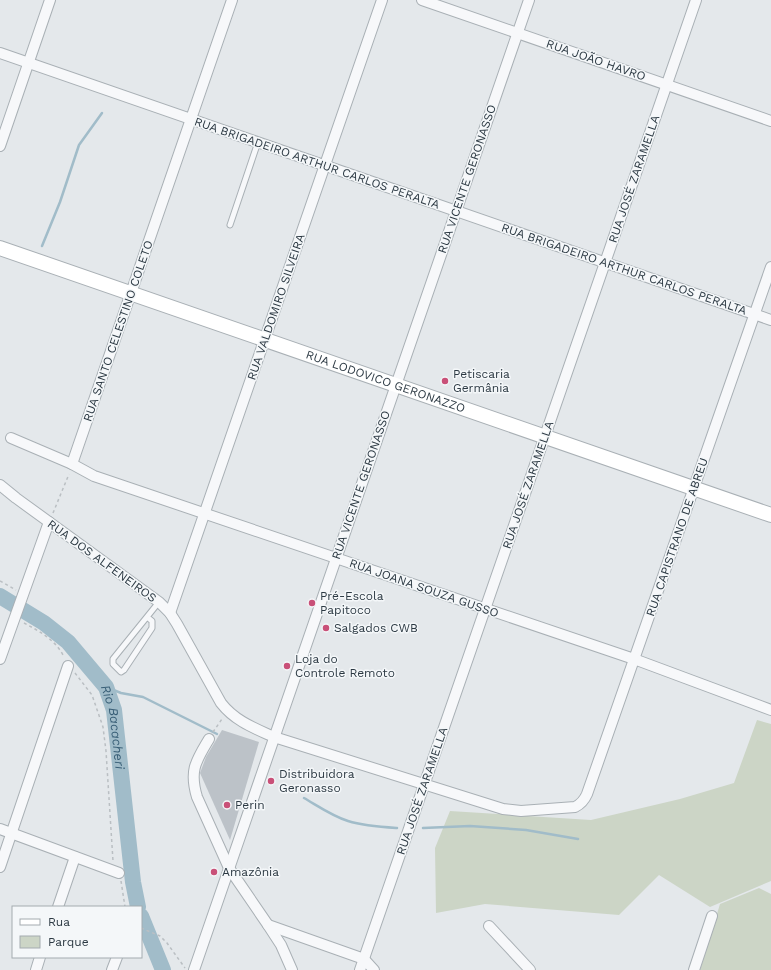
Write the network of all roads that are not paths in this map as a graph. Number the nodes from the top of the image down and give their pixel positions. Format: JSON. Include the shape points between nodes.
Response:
{"nodes":[{"id":1,"x":50,"y":0,"type":"edge"},
{"id":2,"x":232,"y":0,"type":"edge"},
{"id":3,"x":382,"y":0,"type":"edge"},
{"id":4,"x":422,"y":0,"type":"edge"},
{"id":5,"x":529,"y":0,"type":"edge"},
{"id":6,"x":696,"y":0,"type":"edge"},
{"id":7,"x":518,"y":33,"type":"junction"},
{"id":8,"x":0,"y":53,"type":"edge"},
{"id":9,"x":28,"y":63,"type":"junction"},
{"id":10,"x":666,"y":85,"type":"junction"},
{"id":11,"x":191,"y":119,"type":"junction"},
{"id":12,"x":771,"y":121,"type":"edge"},
{"id":13,"x":258,"y":142,"type":"junction"},
{"id":14,"x":0,"y":146,"type":"edge"},
{"id":15,"x":325,"y":165,"type":"junction"},
{"id":16,"x":456,"y":211,"type":"junction"},
{"id":17,"x":230,"y":225,"type":"dead end"},
{"id":18,"x":0,"y":248,"type":"edge"},
{"id":19,"x":605,"y":262,"type":"junction"},
{"id":20,"x":771,"y":267,"type":"edge"},
{"id":21,"x":131,"y":294,"type":"junction"},
{"id":22,"x":755,"y":314,"type":"junction"},
{"id":23,"x":771,"y":320,"type":"edge"},
{"id":24,"x":265,"y":340,"type":"junction"},
{"id":25,"x":396,"y":385,"type":"junction"},
{"id":26,"x":545,"y":436,"type":"junction"},
{"id":27,"x":11,"y":438,"type":"dead end"},
{"id":28,"x":72,"y":464,"type":"junction"},
{"id":29,"x":0,"y":485,"type":"edge"},
{"id":30,"x":694,"y":488,"type":"junction"},
{"id":31,"x":204,"y":514,"type":"junction"},
{"id":32,"x":771,"y":515,"type":"edge"},
{"id":33,"x":49,"y":522,"type":"junction"},
{"id":34,"x":336,"y":558,"type":"junction"},
{"id":35,"x":159,"y":602,"type":"junction"},
{"id":36,"x":485,"y":609,"type":"junction"},
{"id":37,"x":170,"y":613,"type":"junction"},
{"id":38,"x":147,"y":617,"type":"junction"},
{"id":39,"x":0,"y":659,"type":"edge"},
{"id":40,"x":634,"y":659,"type":"junction"},
{"id":41,"x":68,"y":666,"type":"road end"},
{"id":42,"x":771,"y":710,"type":"edge"},
{"id":43,"x":274,"y":737,"type":"junction"},
{"id":44,"x":209,"y":739,"type":"dead end"},
{"id":45,"x":425,"y":784,"type":"junction"},
{"id":46,"x":579,"y":805,"type":"joint"},
{"id":47,"x":0,"y":829,"type":"edge"},
{"id":48,"x":11,"y":833,"type":"junction"},
{"id":49,"x":75,"y":857,"type":"junction"},
{"id":50,"x":0,"y":866,"type":"edge"},
{"id":51,"x":229,"y":868,"type":"junction"},
{"id":52,"x":119,"y":874,"type":"road end"},
{"id":53,"x":58,"y":906,"type":"edge"},
{"id":54,"x":712,"y":916,"type":"dead end"},
{"id":55,"x":268,"y":925,"type":"junction"},
{"id":56,"x":489,"y":926,"type":"dead end"},
{"id":57,"x":40,"y":958,"type":"edge"},
{"id":58,"x":117,"y":958,"type":"edge"},
{"id":59,"x":364,"y":959,"type":"junction"},
{"id":60,"x":36,"y":970,"type":"edge"},
{"id":61,"x":112,"y":970,"type":"edge"},
{"id":62,"x":194,"y":970,"type":"edge"},
{"id":63,"x":292,"y":970,"type":"edge"},
{"id":64,"x":360,"y":970,"type":"edge"},
{"id":65,"x":374,"y":970,"type":"edge"},
{"id":66,"x":530,"y":970,"type":"edge"},
{"id":67,"x":694,"y":970,"type":"edge"}],
"edges":[{"from":1,"to":9,"type":"street"},
{"from":2,"to":11,"type":"street","name":"RUA SANTO CELESTINO COLETO"},
{"from":3,"to":15,"type":"street","name":"RUA VALDOMIRO SILVEIRA"},
{"from":4,"to":7,"type":"street","name":"RUA JOÃO HAVRO"},
{"from":5,"to":7,"type":"street","name":"RUA VICENTE GERONASSO"},
{"from":6,"to":10,"type":"street","name":"RUA JOSÉ ZARAMELLA"},
{"from":7,"to":10,"type":"street","name":"RUA JOÃO HAVRO"},
{"from":7,"to":16,"type":"street","name":"RUA VICENTE GERONASSO"},
{"from":8,"to":9,"type":"street","name":"RUA BRIGADEIRO ARTHUR CARLOS PERALTA"},
{"from":9,"to":11,"type":"street","name":"RUA BRIGADEIRO ARTHUR CARLOS PERALTA"},
{"from":9,"to":14,"type":"street"},
{"from":10,"to":12,"type":"street","name":"RUA JOÃO HAVRO"},
{"from":10,"to":19,"type":"street","name":"RUA JOSÉ ZARAMELLA"},
{"from":11,"to":13,"type":"street","name":"RUA BRIGADEIRO ARTHUR CARLOS PERALTA"},
{"from":11,"to":21,"type":"street","name":"RUA SANTO CELESTINO COLETO"},
{"from":13,"to":15,"type":"street","name":"RUA BRIGADEIRO ARTHUR CARLOS PERALTA"},
{"from":13,"to":17,"type":"lane"},
{"from":15,"to":16,"type":"street","name":"RUA BRIGADEIRO ARTHUR CARLOS PERALTA"},
{"from":15,"to":24,"type":"street","name":"RUA VALDOMIRO SILVEIRA"},
{"from":16,"to":19,"type":"street","name":"RUA BRIGADEIRO ARTHUR CARLOS PERALTA"},
{"from":16,"to":25,"type":"street","name":"RUA VICENTE GERONASSO"},
{"from":18,"to":21,"type":"main road","name":"RUA LODOVICO GERONAZZO"},
{"from":19,"to":22,"type":"street","name":"RUA BRIGADEIRO ARTHUR CARLOS PERALTA"},
{"from":19,"to":26,"type":"street","name":"RUA JOSÉ ZARAMELLA"},
{"from":20,"to":22,"type":"street","name":"RUA CAPISTRANO DE ABREU"},
{"from":21,"to":24,"type":"main road","name":"RUA LODOVICO GERONAZZO"},
{"from":21,"to":28,"type":"street","name":"RUA SANTO CELESTINO COLETO"},
{"from":22,"to":23,"type":"street","name":"RUA BRIGADEIRO ARTHUR CARLOS PERALTA"},
{"from":22,"to":30,"type":"street","name":"RUA CAPISTRANO DE ABREU"},
{"from":24,"to":25,"type":"main road","name":"RUA LODOVICO GERONAZZO"},
{"from":24,"to":31,"type":"street","name":"RUA VALDOMIRO SILVEIRA"},
{"from":25,"to":26,"type":"main road","name":"RUA LODOVICO GERONAZZO"},
{"from":25,"to":34,"type":"street","name":"RUA VICENTE GERONASSO"},
{"from":26,"to":30,"type":"main road","name":"RUA LODOVICO GERONAZZO"},
{"from":26,"to":36,"type":"street","name":"RUA JOSÉ ZARAMELLA"},
{"from":27,"to":28,"type":"street","name":"RUA JOANA SOUZA GUSSO"},
{"from":28,"to":31,"type":"street","name":"RUA JOANA SOUZA GUSSO","via":[[94,476]]},
{"from":29,"to":33,"type":"street","name":"RUA DOS ALFENEIROS"},
{"from":30,"to":32,"type":"main road","name":"RUA LODOVICO GERONAZZO"},
{"from":30,"to":40,"type":"street","name":"RUA CAPISTRANO DE ABREU"},
{"from":31,"to":34,"type":"street","name":"RUA JOANA SOUZA GUSSO"},
{"from":31,"to":37,"type":"street","name":"RUA VALDOMIRO SILVEIRA"},
{"from":33,"to":35,"type":"street","name":"RUA DOS ALFENEIROS"},
{"from":33,"to":39,"type":"street"},
{"from":34,"to":36,"type":"street","name":"RUA JOANA SOUZA GUSSO"},
{"from":34,"to":43,"type":"street","name":"RUA VICENTE GERONASSO"},
{"from":35,"to":37,"type":"street","name":"RUA DOS ALFENEIROS"},
{"from":35,"to":38,"type":"lane"},
{"from":36,"to":40,"type":"street","name":"RUA JOANA SOUZA GUSSO"},
{"from":36,"to":45,"type":"street","name":"RUA JOSÉ ZARAMELLA"},
{"from":37,"to":43,"type":"street","name":"RUA DOS ALFENEIROS","via":[[228,711],[246,724]]},
{"from":38,"to":38,"type":"lane","via":[[152,621],[152,628],[121,672],[113,664],[113,659]]},
{"from":40,"to":42,"type":"street","name":"RUA JOANA SOUZA GUSSO"},
{"from":40,"to":46,"type":"street","name":"RUA CAPISTRANO DE ABREU","via":[[587,794]]},
{"from":41,"to":48,"type":"street"},
{"from":43,"to":45,"type":"street","name":"RUA DOS ALFENEIROS"},
{"from":43,"to":51,"type":"street","name":"RUA VICENTE GERONASSO"},
{"from":44,"to":51,"type":"street","via":[[195,766],[193,784]]},
{"from":45,"to":46,"type":"street","name":"RUA DOS ALFENEIROS","via":[[512,811],[567,809]]},
{"from":45,"to":59,"type":"street","name":"RUA JOSÉ ZARAMELLA"},
{"from":47,"to":48,"type":"street"},
{"from":48,"to":49,"type":"street"},
{"from":48,"to":50,"type":"street"},
{"from":49,"to":52,"type":"street"},
{"from":49,"to":53,"type":"street"},
{"from":51,"to":55,"type":"street"},
{"from":51,"to":62,"type":"street","name":"RUA VICENTE GERONASSO"},
{"from":54,"to":67,"type":"street"},
{"from":55,"to":59,"type":"street"},
{"from":55,"to":63,"type":"street","via":[[281,945]]},
{"from":56,"to":66,"type":"street"},
{"from":57,"to":60,"type":"street"},
{"from":58,"to":61,"type":"street"},
{"from":59,"to":64,"type":"street","name":"RUA JOSÉ ZARAMELLA"},
{"from":59,"to":65,"type":"street"}]}
